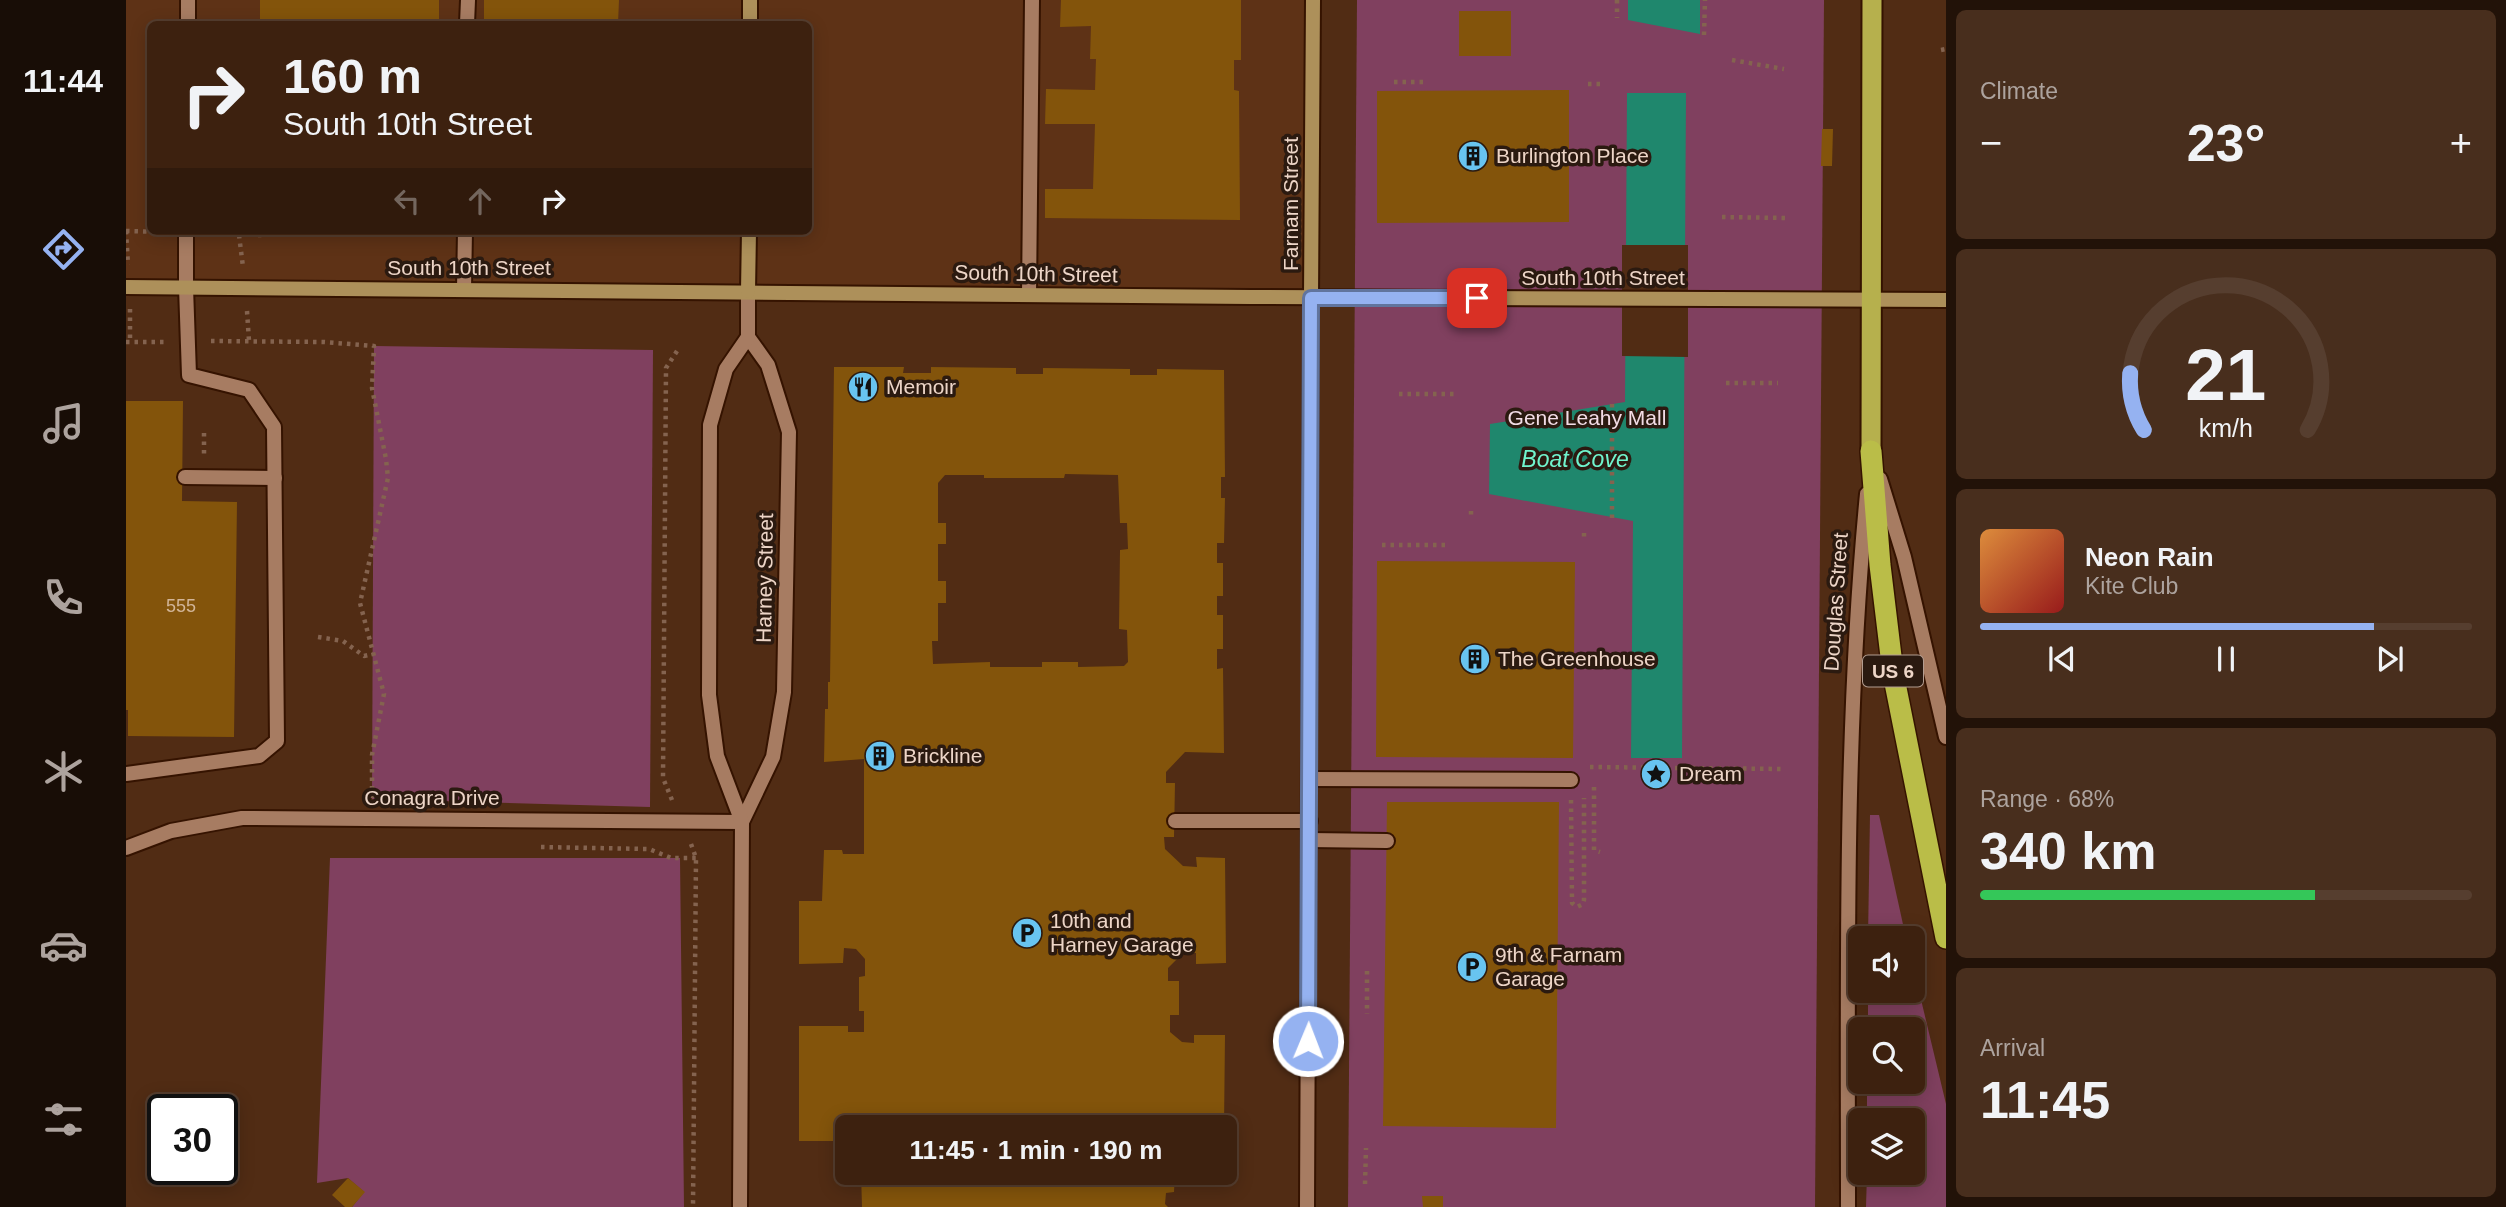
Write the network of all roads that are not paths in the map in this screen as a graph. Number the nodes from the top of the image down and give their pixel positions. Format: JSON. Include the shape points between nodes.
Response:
{"nodes":[{"id":1,"x":188,"y":0,"type":"edge"},
{"id":2,"x":468,"y":0,"type":"edge"},
{"id":3,"x":750,"y":0,"type":"edge"},
{"id":4,"x":1032,"y":0,"type":"edge"},
{"id":5,"x":1313,"y":0,"type":"edge"},
{"id":6,"x":1872,"y":0,"type":"edge"},
{"id":7,"x":188,"y":21,"type":"edge"},
{"id":8,"x":467,"y":21,"type":"edge"},
{"id":9,"x":750,"y":21,"type":"edge"},
{"id":10,"x":186,"y":235,"type":"edge"},
{"id":11,"x":465,"y":235,"type":"edge"},
{"id":12,"x":748,"y":235,"type":"edge"},
{"id":13,"x":126,"y":287,"type":"edge"},
{"id":14,"x":186,"y":287,"type":"junction"},
{"id":15,"x":464,"y":289,"type":"junction"},
{"id":16,"x":748,"y":291,"type":"junction"},
{"id":17,"x":1029,"y":295,"type":"junction"},
{"id":18,"x":1311,"y":298,"type":"junction"},
{"id":19,"x":1871,"y":300,"type":"junction"},
{"id":20,"x":1946,"y":300,"type":"edge"},
{"id":21,"x":748,"y":337,"type":"junction"},
{"id":22,"x":1871,"y":451,"type":"junction"},
{"id":23,"x":185,"y":477,"type":"dead end"},
{"id":24,"x":275,"y":478,"type":"junction"},
{"id":25,"x":1946,"y":737,"type":"edge"},
{"id":26,"x":126,"y":774,"type":"edge"},
{"id":27,"x":1310,"y":779,"type":"junction"},
{"id":28,"x":1571,"y":780,"type":"road end"},
{"id":29,"x":1175,"y":821,"type":"dead end"},
{"id":30,"x":1310,"y":821,"type":"junction"},
{"id":31,"x":742,"y":822,"type":"junction"},
{"id":32,"x":1309,"y":840,"type":"junction"},
{"id":33,"x":1387,"y":841,"type":"dead end"},
{"id":34,"x":126,"y":848,"type":"edge"},
{"id":35,"x":1946,"y":939,"type":"edge"},
{"id":36,"x":740,"y":1207,"type":"edge"},
{"id":37,"x":1307,"y":1207,"type":"edge"},
{"id":38,"x":1847,"y":1207,"type":"edge"}],
"edges":[{"from":1,"to":7,"type":"street"},
{"from":2,"to":8,"type":"street"},
{"from":3,"to":9,"type":"main road"},
{"from":4,"to":17,"type":"street"},
{"from":5,"to":18,"type":"main road","name":"Farnam Street"},
{"from":6,"to":19,"type":"highway","name":"Douglas Street","number":"US 6"},
{"from":10,"to":14,"type":"street"},
{"from":11,"to":15,"type":"street"},
{"from":12,"to":16,"type":"main road"},
{"from":13,"to":14,"type":"main road","name":"South 10th Street"},
{"from":14,"to":15,"type":"main road","name":"South 10th Street"},
{"from":14,"to":24,"type":"street","via":[[190,375],[249,390],[274,427]]},
{"from":15,"to":16,"type":"main road","name":"South 10th Street"},
{"from":16,"to":17,"type":"main road","name":"South 10th Street"},
{"from":16,"to":21,"type":"street"},
{"from":17,"to":18,"type":"main road","name":"South 10th Street"},
{"from":18,"to":19,"type":"main road","name":"South 10th Street"},
{"from":18,"to":27,"type":"street","name":"Farnam Street"},
{"from":19,"to":20,"type":"main road","name":"South 10th Street"},
{"from":19,"to":22,"type":"highway","name":"Douglas Street","number":"US 6"},
{"from":21,"to":31,"type":"street","name":"Harney Street","via":[[726,369],[710,425],[709,695],[717,756]]},
{"from":21,"to":31,"type":"street","name":"Harney Street","via":[[768,365],[789,432],[784,692],[773,757]]},
{"from":22,"to":25,"type":"street","via":[[1904,558]]},
{"from":22,"to":35,"type":"highway","number":"US 6","via":[[1894,673]]},
{"from":22,"to":38,"type":"street","name":"Douglas Street","via":[[1854,666]]},
{"from":23,"to":24,"type":"street"},
{"from":24,"to":26,"type":"street","via":[[277,741],[259,756]]},
{"from":27,"to":28,"type":"street"},
{"from":27,"to":30,"type":"street","name":"Farnam Street"},
{"from":29,"to":30,"type":"street"},
{"from":30,"to":32,"type":"street","name":"Farnam Street"},
{"from":31,"to":34,"type":"street","name":"Conagra Drive","via":[[242,818],[171,831]]},
{"from":31,"to":36,"type":"street","name":"Harney Street"},
{"from":32,"to":33,"type":"street"},
{"from":32,"to":37,"type":"street","name":"Farnam Street"}]}
